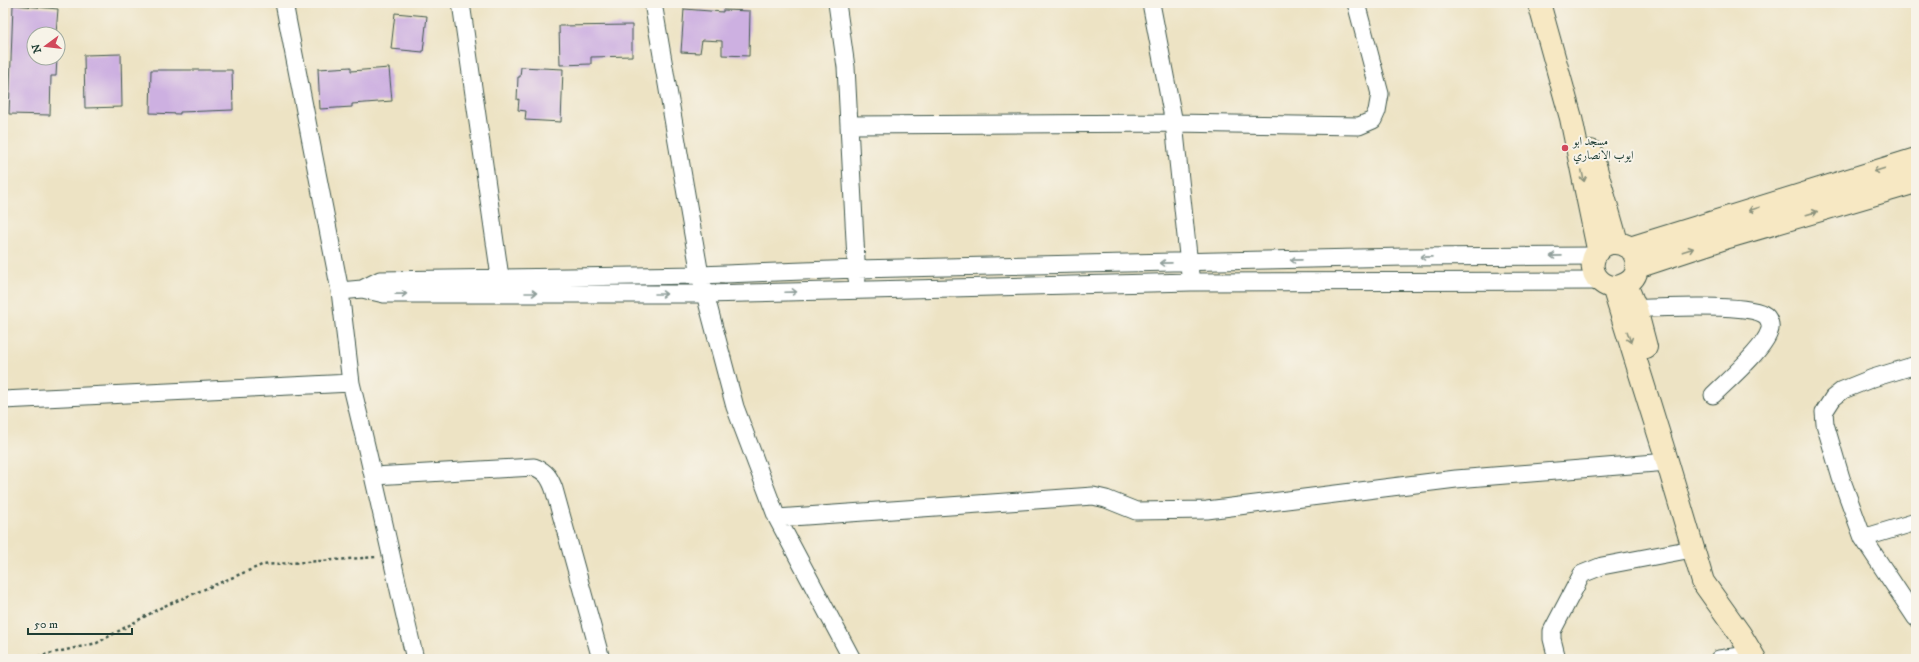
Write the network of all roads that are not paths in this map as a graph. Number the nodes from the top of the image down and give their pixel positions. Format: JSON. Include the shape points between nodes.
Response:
{"nodes":[{"id":1,"x":284,"y":3,"type":"edge"},
{"id":2,"x":461,"y":3,"type":"edge"},
{"id":3,"x":653,"y":3,"type":"edge"},
{"id":4,"x":837,"y":3,"type":"edge"},
{"id":5,"x":1151,"y":3,"type":"edge"},
{"id":6,"x":1356,"y":3,"type":"edge"},
{"id":7,"x":1538,"y":3,"type":"edge"},
{"id":8,"x":1548,"y":3,"type":"edge"},
{"id":9,"x":1174,"y":123,"type":"junction"},
{"id":10,"x":850,"y":125,"type":"junction"},
{"id":11,"x":1916,"y":159,"type":"edge"},
{"id":12,"x":1916,"y":182,"type":"edge"},
{"id":13,"x":1661,"y":249,"type":"junction"},
{"id":14,"x":1188,"y":263,"type":"junction"},
{"id":15,"x":857,"y":269,"type":"junction"},
{"id":16,"x":1618,"y":272,"type":"junction"},
{"id":17,"x":700,"y":275,"type":"junction"},
{"id":18,"x":500,"y":277,"type":"junction"},
{"id":19,"x":1191,"y":282,"type":"junction"},
{"id":20,"x":362,"y":288,"type":"junction"},
{"id":21,"x":858,"y":290,"type":"junction"},
{"id":22,"x":340,"y":291,"type":"junction"},
{"id":23,"x":704,"y":294,"type":"junction"},
{"id":24,"x":1916,"y":365,"type":"edge"},
{"id":25,"x":351,"y":383,"type":"junction"},
{"id":26,"x":1713,"y":396,"type":"dead end"},
{"id":27,"x":3,"y":400,"type":"edge"},
{"id":28,"x":1668,"y":462,"type":"junction"},
{"id":29,"x":374,"y":476,"type":"junction"},
{"id":30,"x":777,"y":518,"type":"junction"},
{"id":31,"x":1916,"y":522,"type":"edge"},
{"id":32,"x":1863,"y":538,"type":"junction"},
{"id":33,"x":1692,"y":549,"type":"junction"},
{"id":34,"x":1721,"y":608,"type":"junction"},
{"id":35,"x":1916,"y":618,"type":"edge"},
{"id":36,"x":1747,"y":657,"type":"edge"},
{"id":37,"x":415,"y":659,"type":"edge"},
{"id":38,"x":598,"y":659,"type":"edge"},
{"id":39,"x":852,"y":659,"type":"edge"},
{"id":40,"x":1556,"y":659,"type":"edge"},
{"id":41,"x":1719,"y":659,"type":"edge"}],
"edges":[{"from":1,"to":22,"type":"street"},
{"from":2,"to":18,"type":"street"},
{"from":3,"to":17,"type":"street"},
{"from":4,"to":10,"type":"street","via":[[846,67]]},
{"from":5,"to":9,"type":"street"},
{"from":6,"to":9,"type":"street","via":[[1380,94],[1373,120],[1360,126]]},
{"from":7,"to":16,"type":"street","one_way":true},
{"from":8,"to":16,"type":"street"},
{"from":9,"to":10,"type":"street"},
{"from":9,"to":14,"type":"street"},
{"from":10,"to":15,"type":"street"},
{"from":11,"to":13,"type":"street","one_way":true},
{"from":13,"to":12,"type":"street","one_way":true,"via":[[1724,238]]},
{"from":13,"to":16,"type":"street"},
{"from":13,"to":16,"type":"street"},
{"from":13,"to":16,"type":"street","via":[[1632,233]]},
{"from":14,"to":15,"type":"street","one_way":true},
{"from":16,"to":14,"type":"street","one_way":true,"via":[[1404,257]]},
{"from":14,"to":19,"type":"street"},
{"from":15,"to":17,"type":"street"},
{"from":15,"to":21,"type":"street"},
{"from":16,"to":19,"type":"street"},
{"from":16,"to":26,"type":"street","via":[[1722,308],[1747,310],[1762,313],[1767,317],[1770,331],[1766,340]]},
{"from":16,"to":28,"type":"street","one_way":true},
{"from":16,"to":34,"type":"street"},
{"from":17,"to":18,"type":"street"},
{"from":17,"to":23,"type":"street"},
{"from":18,"to":20,"type":"street","via":[[380,280]]},
{"from":19,"to":21,"type":"street"},
{"from":20,"to":22,"type":"street"},
{"from":20,"to":23,"type":"street","one_way":true,"via":[[384,294]]},
{"from":23,"to":21,"type":"street","one_way":true},
{"from":22,"to":25,"type":"street"},
{"from":23,"to":30,"type":"street","via":[[735,407]]},
{"from":24,"to":32,"type":"street","via":[[1843,390],[1833,398],[1824,412],[1825,424],[1841,478]]},
{"from":25,"to":27,"type":"street"},
{"from":25,"to":29,"type":"street"},
{"from":28,"to":30,"type":"street","via":[[1456,479],[1207,510],[1136,511],[1093,496]]},
{"from":28,"to":33,"type":"street"},
{"from":29,"to":37,"type":"street"},
{"from":29,"to":38,"type":"street","via":[[534,467],[546,473],[554,489]]},
{"from":30,"to":39,"type":"street"},
{"from":31,"to":32,"type":"street"},
{"from":32,"to":35,"type":"street"},
{"from":33,"to":34,"type":"street","via":[[1703,582]]},
{"from":33,"to":40,"type":"street","via":[[1602,566],[1582,574],[1552,631]]},
{"from":34,"to":36,"type":"street"},
{"from":36,"to":41,"type":"street"}]}
